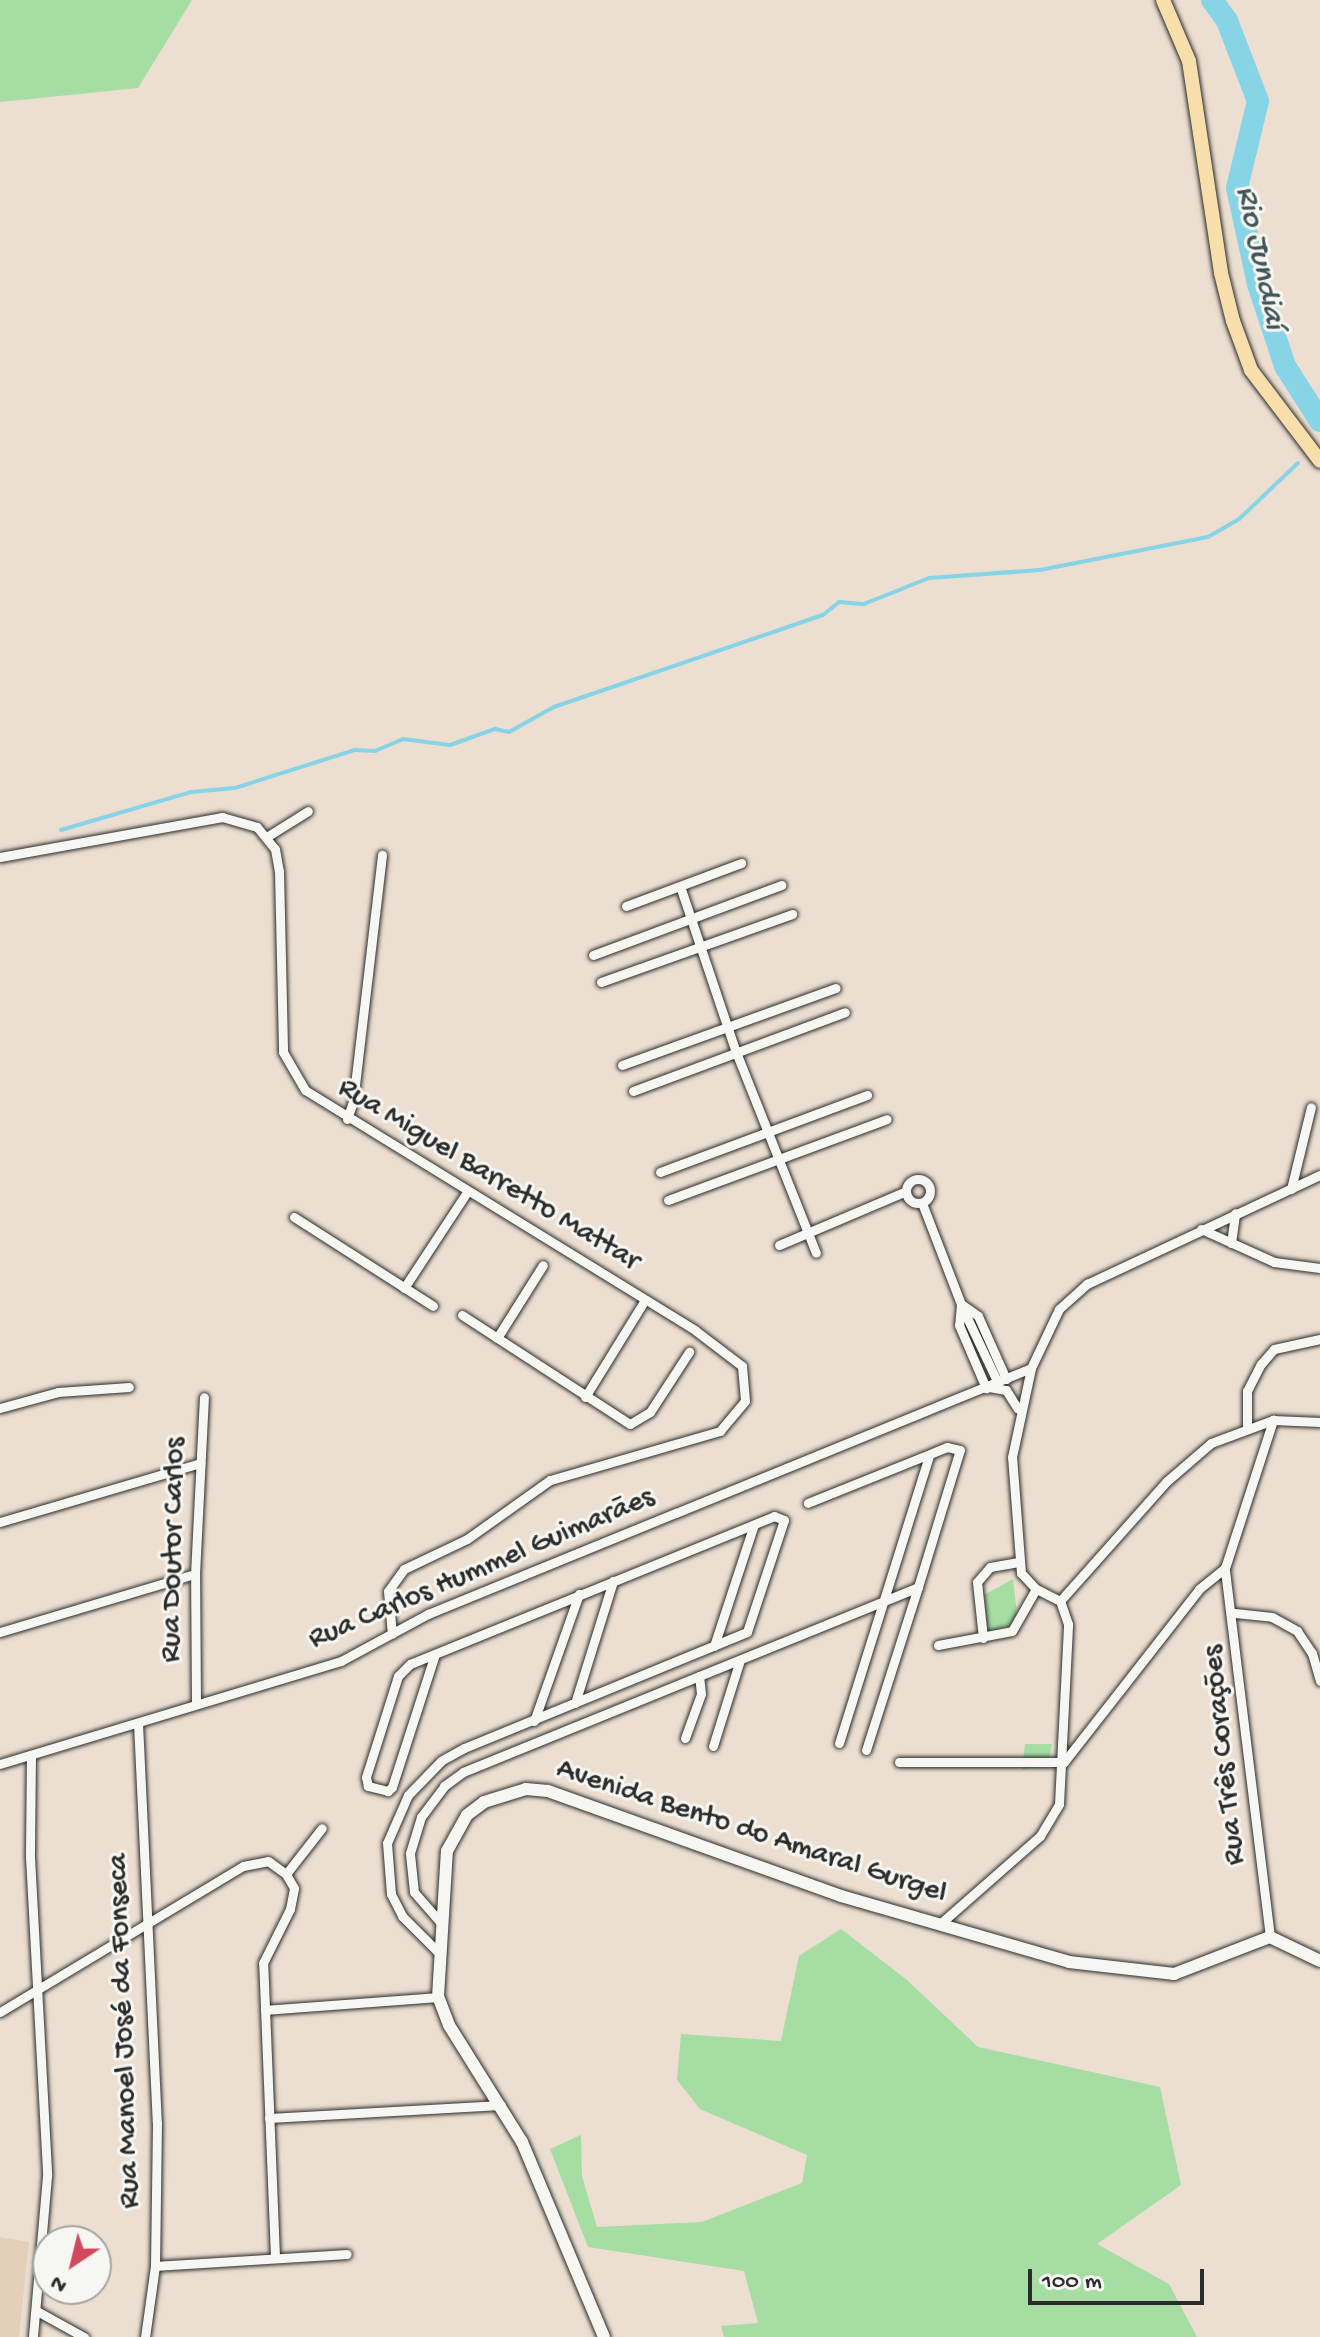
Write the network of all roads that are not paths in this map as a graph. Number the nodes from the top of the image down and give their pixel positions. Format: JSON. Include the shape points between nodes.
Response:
{"nodes":[{"id":1,"x":1163,"y":0,"type":"edge"},
{"id":2,"x":1320,"y":461,"type":"edge"},
{"id":3,"x":308,"y":811,"type":"dead end"},
{"id":4,"x":268,"y":836,"type":"junction"},
{"id":5,"x":382,"y":855,"type":"dead end"},
{"id":6,"x":0,"y":857,"type":"edge"},
{"id":7,"x":741,"y":863,"type":"dead end"},
{"id":8,"x":781,"y":885,"type":"dead end"},
{"id":9,"x":680,"y":886,"type":"junction"},
{"id":10,"x":626,"y":906,"type":"dead end"},
{"id":11,"x":792,"y":914,"type":"dead end"},
{"id":12,"x":689,"y":919,"type":"junction"},
{"id":13,"x":699,"y":947,"type":"junction"},
{"id":14,"x":593,"y":955,"type":"dead end"},
{"id":15,"x":601,"y":982,"type":"dead end"},
{"id":16,"x":836,"y":988,"type":"dead end"},
{"id":17,"x":845,"y":1012,"type":"dead end"},
{"id":18,"x":727,"y":1026,"type":"junction"},
{"id":19,"x":736,"y":1052,"type":"junction"},
{"id":20,"x":622,"y":1065,"type":"dead end"},
{"id":21,"x":633,"y":1091,"type":"dead end"},
{"id":22,"x":867,"y":1095,"type":"dead end"},
{"id":23,"x":1311,"y":1107,"type":"dead end"},
{"id":24,"x":347,"y":1119,"type":"junction"},
{"id":25,"x":887,"y":1119,"type":"dead end"},
{"id":26,"x":766,"y":1134,"type":"junction"},
{"id":27,"x":776,"y":1161,"type":"junction"},
{"id":28,"x":660,"y":1172,"type":"dead end"},
{"id":29,"x":1320,"y":1175,"type":"edge"},
{"id":30,"x":1291,"y":1189,"type":"junction"},
{"id":31,"x":906,"y":1191,"type":"junction"},
{"id":32,"x":467,"y":1192,"type":"junction"},
{"id":33,"x":668,"y":1200,"type":"dead end"},
{"id":34,"x":922,"y":1203,"type":"junction"},
{"id":35,"x":1235,"y":1213,"type":"junction"},
{"id":36,"x":294,"y":1217,"type":"dead end"},
{"id":37,"x":1201,"y":1229,"type":"junction"},
{"id":38,"x":807,"y":1232,"type":"junction"},
{"id":39,"x":1231,"y":1243,"type":"junction"},
{"id":40,"x":779,"y":1245,"type":"dead end"},
{"id":41,"x":816,"y":1253,"type":"dead end"},
{"id":42,"x":543,"y":1265,"type":"dead end"},
{"id":43,"x":1320,"y":1268,"type":"edge"},
{"id":44,"x":404,"y":1288,"type":"junction"},
{"id":45,"x":645,"y":1300,"type":"junction"},
{"id":46,"x":961,"y":1304,"type":"junction"},
{"id":47,"x":433,"y":1306,"type":"dead end"},
{"id":48,"x":462,"y":1315,"type":"dead end"},
{"id":49,"x":497,"y":1338,"type":"junction"},
{"id":50,"x":1320,"y":1339,"type":"edge"},
{"id":51,"x":689,"y":1352,"type":"dead end"},
{"id":52,"x":1031,"y":1368,"type":"junction"},
{"id":53,"x":1002,"y":1381,"type":"junction"},
{"id":54,"x":129,"y":1387,"type":"dead end"},
{"id":55,"x":986,"y":1388,"type":"junction"},
{"id":56,"x":204,"y":1397,"type":"dead end"},
{"id":57,"x":585,"y":1397,"type":"junction"},
{"id":58,"x":0,"y":1408,"type":"edge"},
{"id":59,"x":1018,"y":1417,"type":"junction"},
{"id":60,"x":1273,"y":1420,"type":"junction"},
{"id":61,"x":1320,"y":1422,"type":"edge"},
{"id":62,"x":1247,"y":1426,"type":"junction"},
{"id":63,"x":929,"y":1455,"type":"junction"},
{"id":64,"x":200,"y":1463,"type":"junction"},
{"id":65,"x":808,"y":1503,"type":"dead end"},
{"id":66,"x":0,"y":1522,"type":"edge"},
{"id":67,"x":754,"y":1524,"type":"junction"},
{"id":68,"x":1019,"y":1562,"type":"junction"},
{"id":69,"x":1225,"y":1568,"type":"junction"},
{"id":70,"x":195,"y":1574,"type":"junction"},
{"id":71,"x":613,"y":1581,"type":"junction"},
{"id":72,"x":918,"y":1587,"type":"junction"},
{"id":73,"x":1036,"y":1589,"type":"junction"},
{"id":74,"x":579,"y":1594,"type":"junction"},
{"id":75,"x":884,"y":1599,"type":"junction"},
{"id":76,"x":1060,"y":1601,"type":"junction"},
{"id":77,"x":1235,"y":1613,"type":"junction"},
{"id":78,"x":0,"y":1632,"type":"edge"},
{"id":79,"x":392,"y":1634,"type":"junction"},
{"id":80,"x":983,"y":1638,"type":"junction"},
{"id":81,"x":938,"y":1645,"type":"dead end"},
{"id":82,"x":714,"y":1646,"type":"junction"},
{"id":83,"x":435,"y":1654,"type":"junction"},
{"id":84,"x":740,"y":1660,"type":"junction"},
{"id":85,"x":699,"y":1676,"type":"junction"},
{"id":86,"x":1320,"y":1681,"type":"edge"},
{"id":87,"x":575,"y":1703,"type":"junction"},
{"id":88,"x":196,"y":1704,"type":"junction"},
{"id":89,"x":534,"y":1721,"type":"junction"},
{"id":90,"x":138,"y":1723,"type":"junction"},
{"id":91,"x":685,"y":1738,"type":"dead end"},
{"id":92,"x":839,"y":1743,"type":"dead end"},
{"id":93,"x":713,"y":1746,"type":"dead end"},
{"id":94,"x":866,"y":1750,"type":"dead end"},
{"id":95,"x":31,"y":1755,"type":"junction"},
{"id":96,"x":899,"y":1762,"type":"dead end"},
{"id":97,"x":1064,"y":1762,"type":"junction"},
{"id":98,"x":0,"y":1764,"type":"edge"},
{"id":99,"x":322,"y":1828,"type":"dead end"},
{"id":100,"x":286,"y":1874,"type":"junction"},
{"id":101,"x":441,"y":1923,"type":"junction"},
{"id":102,"x":941,"y":1923,"type":"junction"},
{"id":103,"x":151,"y":1925,"type":"junction"},
{"id":104,"x":1270,"y":1937,"type":"junction"},
{"id":105,"x":439,"y":1953,"type":"junction"},
{"id":106,"x":1320,"y":1961,"type":"edge"},
{"id":107,"x":36,"y":1994,"type":"junction"},
{"id":108,"x":438,"y":1997,"type":"junction"},
{"id":109,"x":265,"y":2010,"type":"junction"},
{"id":110,"x":0,"y":2012,"type":"edge"},
{"id":111,"x":501,"y":2105,"type":"junction"},
{"id":112,"x":269,"y":2118,"type":"junction"},
{"id":113,"x":347,"y":2254,"type":"dead end"},
{"id":114,"x":275,"y":2257,"type":"junction"},
{"id":115,"x":155,"y":2266,"type":"junction"},
{"id":116,"x":37,"y":2311,"type":"junction"},
{"id":117,"x":33,"y":2337,"type":"edge"},
{"id":118,"x":84,"y":2337,"type":"edge"},
{"id":119,"x":145,"y":2337,"type":"edge"},
{"id":120,"x":604,"y":2337,"type":"edge"}],
"edges":[{"from":1,"to":2,"type":"main road","via":[[1189,61],[1233,321],[1251,370]]},
{"from":3,"to":4,"type":"street"},
{"from":4,"to":6,"type":"street","via":[[247,821],[222,817]]},
{"from":4,"to":24,"type":"street","name":"Rua Miguel Barretto Mattar","via":[[279,871],[283,1052],[305,1090]]},
{"from":5,"to":24,"type":"street"},
{"from":7,"to":9,"type":"street"},
{"from":8,"to":12,"type":"street"},
{"from":9,"to":10,"type":"street"},
{"from":9,"to":12,"type":"street"},
{"from":11,"to":13,"type":"street"},
{"from":12,"to":13,"type":"street"},
{"from":12,"to":14,"type":"street"},
{"from":13,"to":15,"type":"street"},
{"from":13,"to":18,"type":"street"},
{"from":16,"to":18,"type":"street"},
{"from":17,"to":19,"type":"street"},
{"from":18,"to":19,"type":"street"},
{"from":18,"to":20,"type":"street"},
{"from":19,"to":21,"type":"street"},
{"from":19,"to":26,"type":"street"},
{"from":22,"to":26,"type":"street"},
{"from":23,"to":30,"type":"street"},
{"from":24,"to":32,"type":"street","name":"Rua Miguel Barretto Mattar"},
{"from":25,"to":27,"type":"street"},
{"from":26,"to":27,"type":"street"},
{"from":26,"to":28,"type":"street"},
{"from":27,"to":33,"type":"street"},
{"from":27,"to":38,"type":"street"},
{"from":29,"to":30,"type":"street"},
{"from":30,"to":35,"type":"street"},
{"from":31,"to":34,"type":"street","via":[[911,1201]]},
{"from":31,"to":34,"type":"street","via":[[915,1179],[926,1181],[930,1195]]},
{"from":31,"to":38,"type":"street"},
{"from":32,"to":44,"type":"street"},
{"from":32,"to":45,"type":"street","name":"Rua Miguel Barretto Mattar"},
{"from":34,"to":46,"type":"street"},
{"from":35,"to":37,"type":"street"},
{"from":35,"to":39,"type":"street"},
{"from":36,"to":44,"type":"street"},
{"from":37,"to":39,"type":"street"},
{"from":37,"to":52,"type":"street","via":[[1070,1297]]},
{"from":38,"to":40,"type":"street"},
{"from":38,"to":41,"type":"street"},
{"from":39,"to":43,"type":"street","via":[[1274,1262]]},
{"from":42,"to":49,"type":"street"},
{"from":44,"to":47,"type":"street"},
{"from":45,"to":57,"type":"street"},
{"from":45,"to":79,"type":"street","name":"Rua Miguel Barretto Mattar","via":[[729,1352],[742,1366],[747,1390],[732,1422],[683,1444],[550,1480],[467,1539],[404,1569],[388,1591]]},
{"from":46,"to":53,"type":"street","via":[[978,1316]]},
{"from":46,"to":55,"type":"street","via":[[959,1325]]},
{"from":48,"to":49,"type":"street"},
{"from":49,"to":57,"type":"street"},
{"from":50,"to":62,"type":"street","via":[[1274,1349],[1261,1364],[1247,1391]]},
{"from":51,"to":57,"type":"street","via":[[637,1424],[622,1421]]},
{"from":52,"to":53,"type":"street","name":"Rua Carlos Hummel Guimarães"},
{"from":52,"to":59,"type":"street"},
{"from":53,"to":55,"type":"street","name":"Rua Carlos Hummel Guimarães"},
{"from":54,"to":58,"type":"street","via":[[58,1392]]},
{"from":55,"to":59,"type":"street","via":[[1006,1390],[1018,1406]]},
{"from":55,"to":79,"type":"street","name":"Rua Carlos Hummel Guimarães","via":[[518,1576]]},
{"from":56,"to":64,"type":"street","name":"Rua Doutor Carlos"},
{"from":59,"to":68,"type":"street","via":[[1012,1457]]},
{"from":60,"to":61,"type":"street"},
{"from":60,"to":62,"type":"street"},
{"from":60,"to":69,"type":"street"},
{"from":62,"to":76,"type":"street","via":[[1188,1462]]},
{"from":63,"to":65,"type":"street"},
{"from":63,"to":72,"type":"street","via":[[952,1446],[961,1452]]},
{"from":63,"to":75,"type":"street"},
{"from":64,"to":66,"type":"street"},
{"from":64,"to":70,"type":"street","name":"Rua Doutor Carlos"},
{"from":67,"to":71,"type":"street"},
{"from":67,"to":82,"type":"street"},
{"from":67,"to":82,"type":"street","via":[[779,1515],[785,1522],[750,1630]]},
{"from":68,"to":73,"type":"street","via":[[1021,1573]]},
{"from":68,"to":80,"type":"street","via":[[990,1567],[977,1582]]},
{"from":69,"to":77,"type":"street","name":"Rua Três Corações"},
{"from":69,"to":97,"type":"street","via":[[1199,1589]]},
{"from":70,"to":78,"type":"street"},
{"from":70,"to":88,"type":"street","name":"Rua Doutor Carlos"},
{"from":71,"to":74,"type":"street"},
{"from":71,"to":87,"type":"street"},
{"from":72,"to":75,"type":"street"},
{"from":72,"to":94,"type":"street"},
{"from":73,"to":76,"type":"street"},
{"from":73,"to":80,"type":"street","via":[[1012,1631]]},
{"from":74,"to":83,"type":"street"},
{"from":74,"to":89,"type":"street"},
{"from":75,"to":84,"type":"street"},
{"from":75,"to":92,"type":"street"},
{"from":76,"to":97,"type":"street","via":[[1068,1624]]},
{"from":77,"to":86,"type":"street","via":[[1272,1617],[1297,1631],[1312,1653]]},
{"from":77,"to":104,"type":"street","name":"Rua Três Corações"},
{"from":79,"to":88,"type":"street","name":"Rua Carlos Hummel Guimarães","via":[[341,1661]]},
{"from":80,"to":81,"type":"street"},
{"from":82,"to":87,"type":"street"},
{"from":83,"to":83,"type":"street","via":[[399,1673],[366,1777],[368,1786],[388,1791],[392,1787]]},
{"from":84,"to":85,"type":"street"},
{"from":84,"to":93,"type":"street"},
{"from":85,"to":91,"type":"street","via":[[701,1694]]},
{"from":85,"to":101,"type":"street","via":[[463,1772],[444,1786],[421,1817],[410,1853],[414,1892]]},
{"from":87,"to":89,"type":"street"},
{"from":88,"to":90,"type":"street","name":"Rua Carlos Hummel Guimarães"},
{"from":89,"to":105,"type":"street","via":[[441,1761],[408,1795],[397,1817],[387,1843],[391,1894],[402,1916]]},
{"from":90,"to":95,"type":"street","name":"Rua Carlos Hummel Guimarães"},
{"from":90,"to":103,"type":"street","name":"Rua Manoel José da Fonseca"},
{"from":95,"to":98,"type":"street","name":"Rua Carlos Hummel Guimarães"},
{"from":95,"to":107,"type":"street"},
{"from":96,"to":97,"type":"street"},
{"from":97,"to":102,"type":"street","via":[[1059,1804],[1048,1826]]},
{"from":99,"to":100,"type":"street"},
{"from":100,"to":103,"type":"street","via":[[268,1861],[243,1866]]},
{"from":100,"to":109,"type":"street","via":[[293,1899],[266,1949]]},
{"from":101,"to":102,"type":"street","name":"Avenida Bento do Amaral Gurgel","via":[[447,1851],[455,1834],[484,1802],[526,1789],[573,1798],[841,1896]]},
{"from":101,"to":105,"type":"street","name":"Avenida Bento do Amaral Gurgel"},
{"from":102,"to":104,"type":"street","name":"Avenida Bento do Amaral Gurgel","via":[[1069,1962],[1174,1974]]},
{"from":103,"to":107,"type":"street"},
{"from":103,"to":115,"type":"street","name":"Rua Manoel José da Fonseca"},
{"from":104,"to":106,"type":"street"},
{"from":105,"to":108,"type":"street","name":"Avenida Bento do Amaral Gurgel"},
{"from":107,"to":110,"type":"street"},
{"from":107,"to":116,"type":"street","via":[[47,2176]]},
{"from":108,"to":109,"type":"street"},
{"from":108,"to":111,"type":"street","name":"Avenida Bento do Amaral Gurgel","via":[[449,2025]]},
{"from":109,"to":112,"type":"street"},
{"from":111,"to":112,"type":"street"},
{"from":111,"to":120,"type":"street","name":"Avenida Bento do Amaral Gurgel","via":[[522,2142]]},
{"from":112,"to":114,"type":"street"},
{"from":113,"to":114,"type":"street"},
{"from":114,"to":115,"type":"street"},
{"from":115,"to":119,"type":"street","name":"Rua Manoel José da Fonseca"},
{"from":116,"to":117,"type":"street"},
{"from":116,"to":118,"type":"street"}]}
